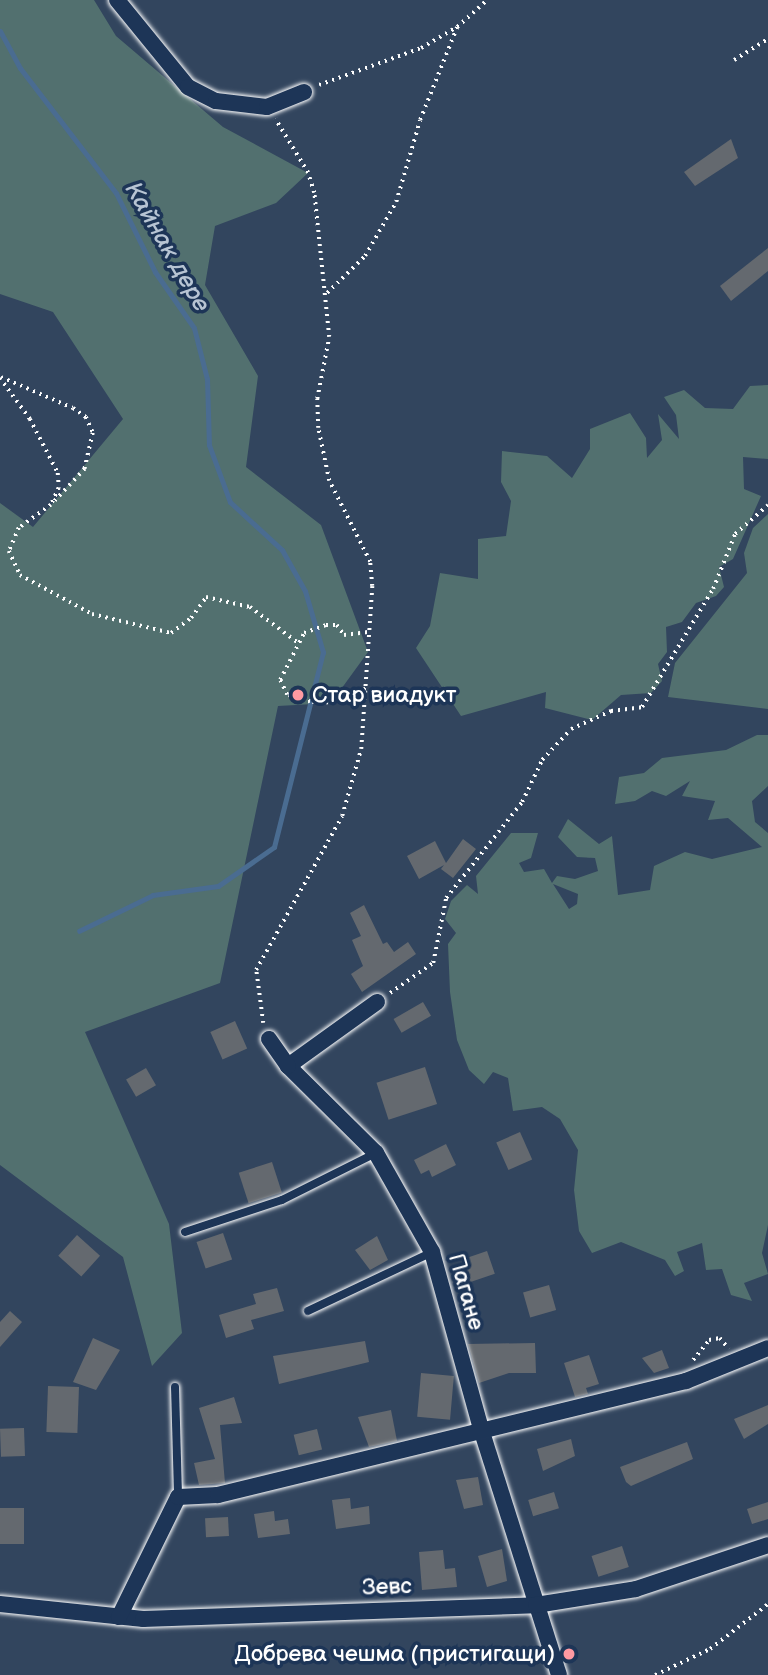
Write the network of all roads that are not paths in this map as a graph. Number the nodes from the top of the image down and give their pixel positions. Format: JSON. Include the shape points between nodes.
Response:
{"nodes":[{"id":1,"x":117,"y":0,"type":"edge"},
{"id":2,"x":304,"y":92,"type":"road end"},
{"id":3,"x":377,"y":1002,"type":"road end"},
{"id":4,"x":269,"y":1039,"type":"road end"},
{"id":5,"x":288,"y":1066,"type":"junction"},
{"id":6,"x":376,"y":1153,"type":"junction"},
{"id":7,"x":185,"y":1232,"type":"dead end"},
{"id":8,"x":432,"y":1252,"type":"junction"},
{"id":9,"x":307,"y":1311,"type":"dead end"},
{"id":10,"x":768,"y":1348,"type":"edge"},
{"id":11,"x":175,"y":1387,"type":"dead end"},
{"id":12,"x":481,"y":1429,"type":"junction"},
{"id":13,"x":178,"y":1497,"type":"junction"},
{"id":14,"x":764,"y":1547,"type":"edge"},
{"id":15,"x":0,"y":1604,"type":"edge"},
{"id":16,"x":536,"y":1605,"type":"junction"},
{"id":17,"x":119,"y":1617,"type":"junction"},
{"id":18,"x":559,"y":1675,"type":"edge"}],
"edges":[{"from":1,"to":2,"type":"street","via":[[188,87],[216,101],[267,107]]},
{"from":3,"to":5,"type":"street"},
{"from":4,"to":5,"type":"street","name":"Пагане"},
{"from":5,"to":6,"type":"street","name":"Пагане"},
{"from":6,"to":7,"type":"lane","via":[[282,1200]]},
{"from":6,"to":8,"type":"street","name":"Пагане"},
{"from":8,"to":9,"type":"lane"},
{"from":8,"to":12,"type":"street","name":"Пагане"},
{"from":10,"to":12,"type":"street","via":[[686,1381]]},
{"from":11,"to":13,"type":"lane"},
{"from":12,"to":13,"type":"street","via":[[218,1495]]},
{"from":12,"to":16,"type":"street","name":"Пагане"},
{"from":13,"to":17,"type":"street"},
{"from":14,"to":16,"type":"street","name":"Зевс","via":[[636,1588]]},
{"from":15,"to":17,"type":"street","name":"Зевс"},
{"from":16,"to":17,"type":"street","name":"Зевс"},
{"from":16,"to":18,"type":"street","name":"Пагане"}]}
